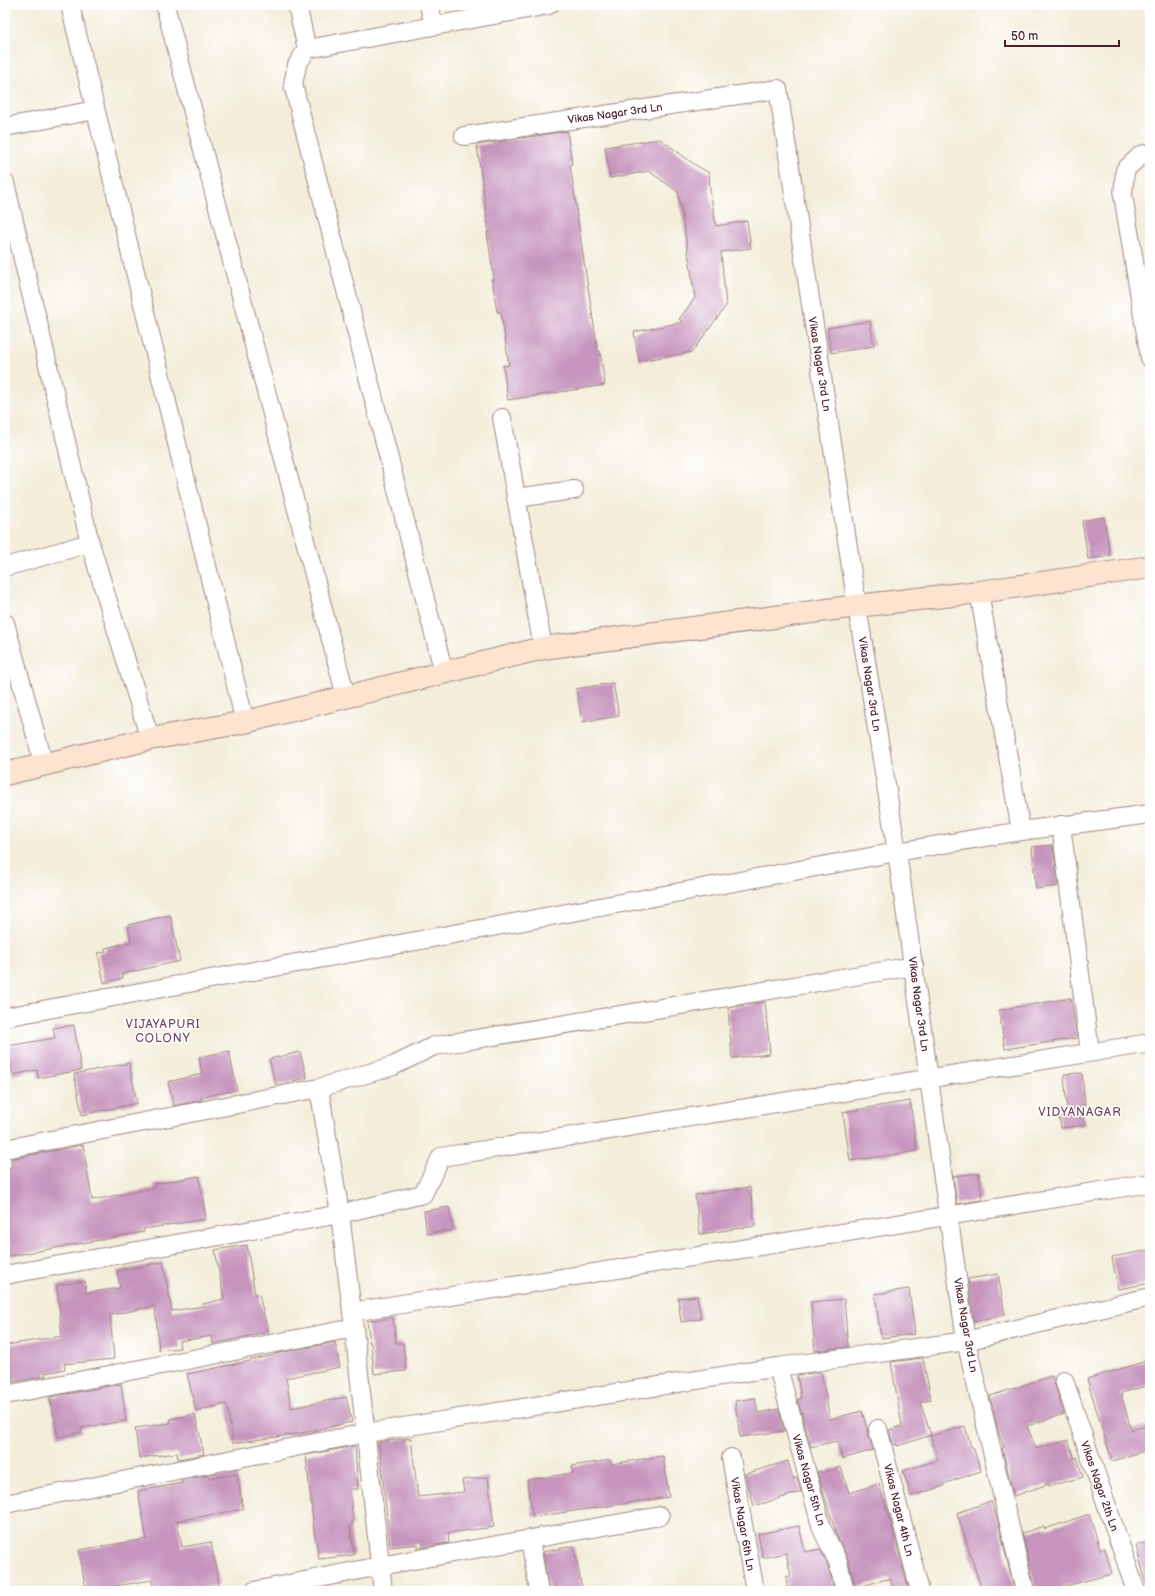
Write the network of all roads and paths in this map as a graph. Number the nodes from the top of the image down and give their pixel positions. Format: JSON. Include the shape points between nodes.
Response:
{"nodes":[{"id":1,"x":70,"y":5,"type":"edge"},
{"id":2,"x":164,"y":5,"type":"edge"},
{"id":3,"x":297,"y":5,"type":"edge"},
{"id":4,"x":429,"y":5,"type":"edge"},
{"id":5,"x":549,"y":5,"type":"edge"},
{"id":6,"x":434,"y":25,"type":"junction"},
{"id":7,"x":307,"y":49,"type":"junction"},
{"id":8,"x":95,"y":110,"type":"junction"},
{"id":9,"x":5,"y":127,"type":"edge"},
{"id":10,"x":464,"y":136,"type":"dead end"},
{"id":11,"x":1150,"y":153,"type":"edge"},
{"id":12,"x":5,"y":183,"type":"edge"},
{"id":13,"x":1145,"y":301,"type":"edge"},
{"id":14,"x":1150,"y":358,"type":"edge"},
{"id":15,"x":502,"y":418,"type":"dead end"},
{"id":16,"x":574,"y":490,"type":"dead end"},
{"id":17,"x":516,"y":498,"type":"junction"},
{"id":18,"x":90,"y":542,"type":"junction"},
{"id":19,"x":5,"y":567,"type":"edge"},
{"id":20,"x":1150,"y":567,"type":"edge"},
{"id":21,"x":979,"y":592,"type":"junction"},
{"id":22,"x":857,"y":606,"type":"junction"},
{"id":23,"x":5,"y":623,"type":"edge"},
{"id":24,"x":543,"y":648,"type":"junction"},
{"id":25,"x":444,"y":673,"type":"junction"},
{"id":26,"x":346,"y":697,"type":"junction"},
{"id":27,"x":245,"y":722,"type":"junction"},
{"id":28,"x":150,"y":739,"type":"junction"},
{"id":29,"x":44,"y":764,"type":"junction"},
{"id":30,"x":5,"y":774,"type":"edge"},
{"id":31,"x":1150,"y":814,"type":"edge"},
{"id":32,"x":1061,"y":825,"type":"junction"},
{"id":33,"x":1021,"y":831,"type":"junction"},
{"id":34,"x":897,"y":852,"type":"junction"},
{"id":35,"x":914,"y":966,"type":"junction"},
{"id":36,"x":5,"y":1017,"type":"edge"},
{"id":37,"x":1150,"y":1043,"type":"edge"},
{"id":38,"x":1090,"y":1052,"type":"junction"},
{"id":39,"x":929,"y":1078,"type":"junction"},
{"id":40,"x":319,"y":1088,"type":"junction"},
{"id":41,"x":5,"y":1149,"type":"edge"},
{"id":42,"x":1150,"y":1183,"type":"edge"},
{"id":43,"x":340,"y":1214,"type":"junction"},
{"id":44,"x":949,"y":1214,"type":"junction"},
{"id":45,"x":5,"y":1275,"type":"edge"},
{"id":46,"x":1150,"y":1297,"type":"edge"},
{"id":47,"x":353,"y":1320,"type":"junction"},
{"id":48,"x":966,"y":1341,"type":"junction"},
{"id":49,"x":778,"y":1367,"type":"junction"},
{"id":50,"x":1064,"y":1380,"type":"dead end"},
{"id":51,"x":5,"y":1395,"type":"edge"},
{"id":52,"x":878,"y":1429,"type":"dead end"},
{"id":53,"x":366,"y":1433,"type":"junction"},
{"id":54,"x":731,"y":1458,"type":"dead end"},
{"id":55,"x":5,"y":1504,"type":"edge"},
{"id":56,"x":660,"y":1516,"type":"dead end"},
{"id":57,"x":530,"y":1540,"type":"junction"},
{"id":58,"x":380,"y":1566,"type":"junction"},
{"id":59,"x":254,"y":1591,"type":"edge"},
{"id":60,"x":382,"y":1591,"type":"edge"},
{"id":61,"x":539,"y":1591,"type":"edge"},
{"id":62,"x":755,"y":1591,"type":"edge"},
{"id":63,"x":846,"y":1591,"type":"edge"},
{"id":64,"x":920,"y":1591,"type":"edge"},
{"id":65,"x":1025,"y":1591,"type":"edge"},
{"id":66,"x":1136,"y":1591,"type":"edge"}],
"edges":[{"from":1,"to":8,"type":"street"},
{"from":2,"to":26,"type":"street"},
{"from":3,"to":7,"type":"street"},
{"from":4,"to":6,"type":"street"},
{"from":5,"to":6,"type":"street"},
{"from":6,"to":7,"type":"street"},
{"from":7,"to":25,"type":"street","via":[[297,65],[293,84]]},
{"from":8,"to":9,"type":"street"},
{"from":8,"to":27,"type":"street"},
{"from":10,"to":22,"type":"street","name":"Vikas Nagar 3rd Ln","via":[[778,89]]},
{"from":11,"to":13,"type":"street","via":[[1141,155],[1125,170],[1123,195]]},
{"from":12,"to":18,"type":"street"},
{"from":13,"to":14,"type":"street"},
{"from":15,"to":17,"type":"street"},
{"from":16,"to":17,"type":"street"},
{"from":17,"to":24,"type":"street"},
{"from":18,"to":19,"type":"street"},
{"from":18,"to":28,"type":"street"},
{"from":20,"to":21,"type":"street"},
{"from":21,"to":22,"type":"street"},
{"from":21,"to":33,"type":"street"},
{"from":22,"to":24,"type":"street"},
{"from":22,"to":34,"type":"street","name":"Vikas Nagar 3rd Ln"},
{"from":23,"to":29,"type":"street"},
{"from":24,"to":25,"type":"street"},
{"from":25,"to":26,"type":"street"},
{"from":26,"to":27,"type":"street"},
{"from":27,"to":28,"type":"street"},
{"from":28,"to":29,"type":"street"},
{"from":29,"to":30,"type":"street"},
{"from":31,"to":32,"type":"street"},
{"from":32,"to":33,"type":"street"},
{"from":32,"to":38,"type":"street"},
{"from":33,"to":34,"type":"street"},
{"from":34,"to":35,"type":"street","name":"Vikas Nagar 3rd Ln"},
{"from":34,"to":36,"type":"street"},
{"from":35,"to":39,"type":"street","name":"Vikas Nagar 3rd Ln"},
{"from":35,"to":40,"type":"street","via":[[434,1046],[393,1066]]},
{"from":37,"to":38,"type":"street"},
{"from":38,"to":39,"type":"street"},
{"from":39,"to":43,"type":"street","via":[[441,1157],[423,1194]]},
{"from":39,"to":44,"type":"street","name":"Vikas Nagar 3rd Ln"},
{"from":40,"to":41,"type":"street"},
{"from":40,"to":43,"type":"street"},
{"from":42,"to":44,"type":"street"},
{"from":43,"to":45,"type":"street"},
{"from":43,"to":47,"type":"street"},
{"from":44,"to":47,"type":"street"},
{"from":44,"to":48,"type":"street","name":"Vikas Nagar 3rd Ln"},
{"from":46,"to":48,"type":"street"},
{"from":47,"to":51,"type":"street"},
{"from":47,"to":53,"type":"street"},
{"from":48,"to":49,"type":"street"},
{"from":48,"to":65,"type":"street","name":"Vikas Nagar 3rd Ln"},
{"from":49,"to":53,"type":"street"},
{"from":49,"to":63,"type":"street","name":"Vikas Nagar 5th Ln","via":[[822,1528],[838,1562]]},
{"from":50,"to":66,"type":"street","name":"Vikas Nagar 2th Ln"},
{"from":52,"to":64,"type":"street","name":"Vikas Nagar 4th Ln"},
{"from":53,"to":55,"type":"street"},
{"from":53,"to":58,"type":"street"},
{"from":54,"to":62,"type":"street","name":"Vikas Nagar 6th Ln"},
{"from":56,"to":57,"type":"street"},
{"from":57,"to":58,"type":"street"},
{"from":57,"to":61,"type":"street"},
{"from":58,"to":59,"type":"street"},
{"from":58,"to":60,"type":"street"}]}
